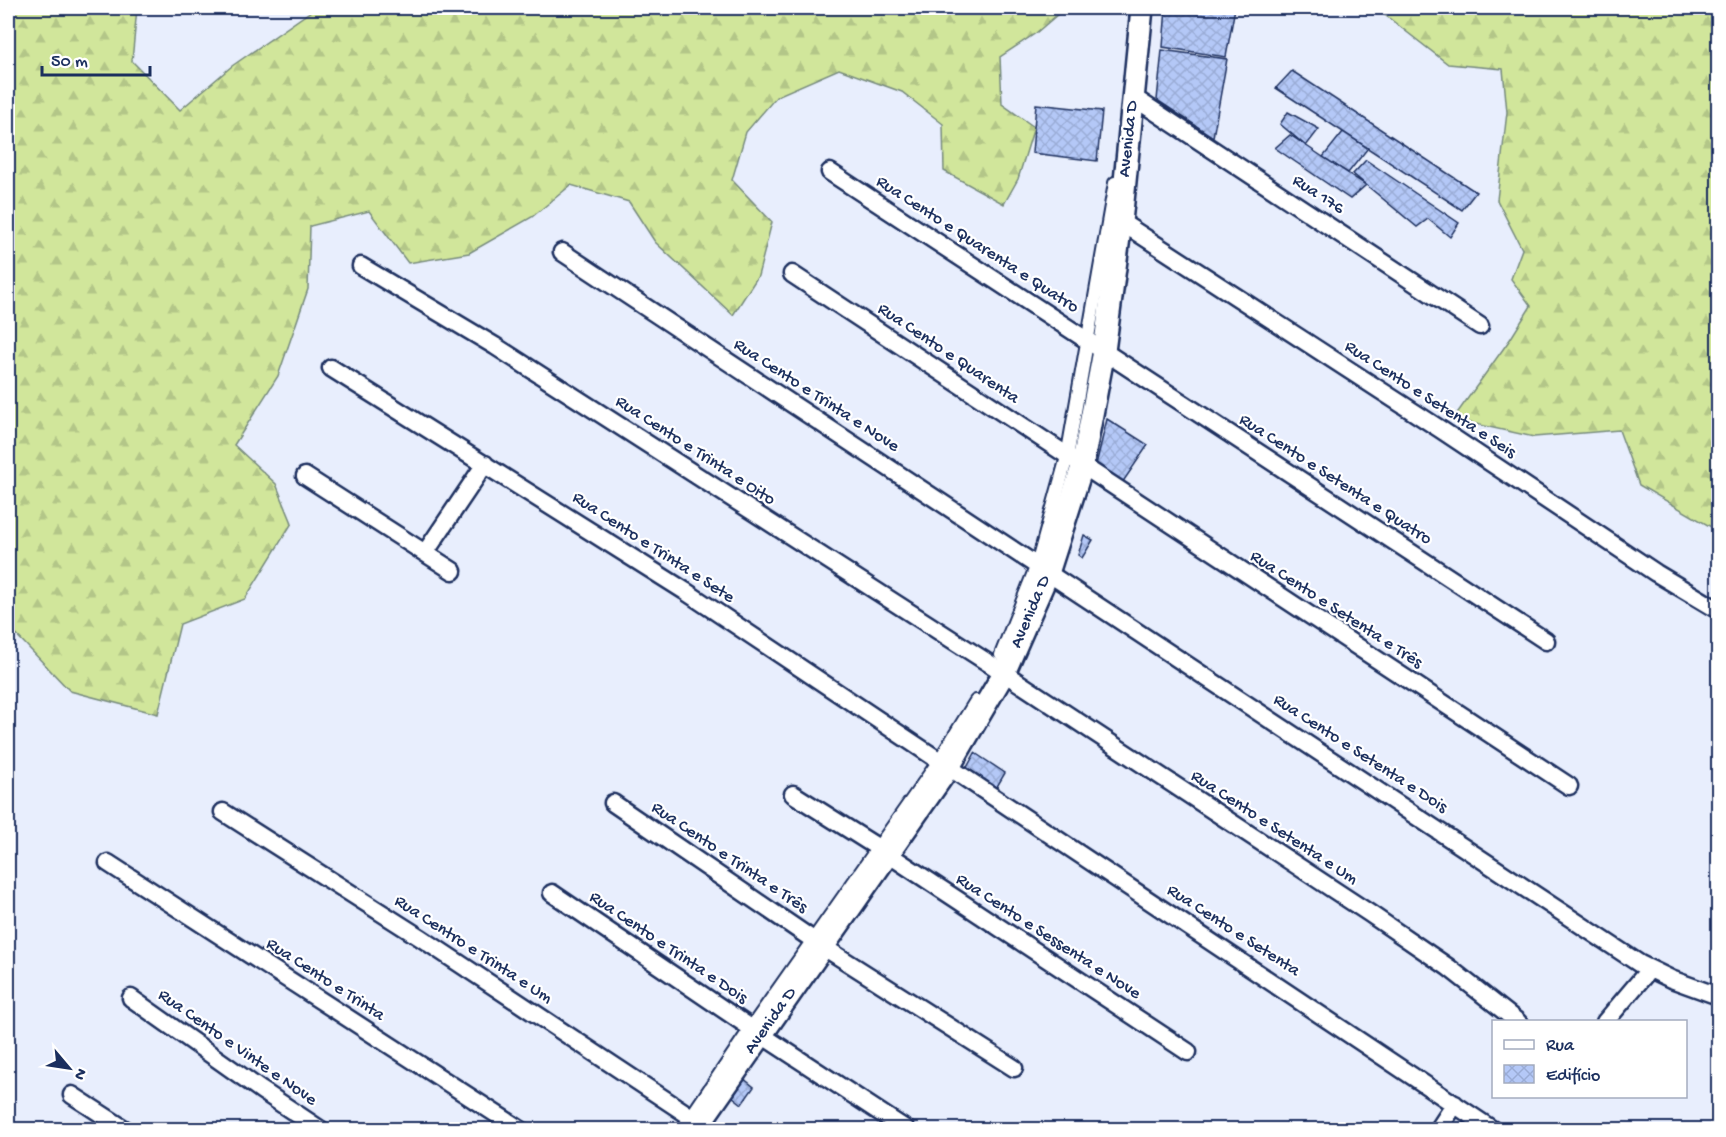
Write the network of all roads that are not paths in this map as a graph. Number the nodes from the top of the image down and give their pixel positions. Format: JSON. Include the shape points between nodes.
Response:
{"nodes":[{"id":1,"x":1142,"y":8,"type":"edge"},
{"id":2,"x":1129,"y":96,"type":"junction"},
{"id":3,"x":830,"y":172,"type":"dead end"},
{"id":4,"x":1121,"y":222,"type":"junction"},
{"id":5,"x":562,"y":252,"type":"dead end"},
{"id":6,"x":361,"y":266,"type":"dead end"},
{"id":7,"x":792,"y":274,"type":"dead end"},
{"id":8,"x":1480,"y":326,"type":"dead end"},
{"id":9,"x":1096,"y":346,"type":"junction"},
{"id":10,"x":331,"y":368,"type":"dead end"},
{"id":11,"x":1075,"y":462,"type":"junction"},
{"id":12,"x":485,"y":464,"type":"junction"},
{"id":13,"x":305,"y":476,"type":"dead end"},
{"id":14,"x":425,"y":553,"type":"junction"},
{"id":15,"x":1042,"y":569,"type":"junction"},
{"id":16,"x":453,"y":571,"type":"dead end"},
{"id":17,"x":1719,"y":610,"type":"edge"},
{"id":18,"x":1546,"y":641,"type":"dead end"},
{"id":19,"x":1000,"y":671,"type":"junction"},
{"id":20,"x":944,"y":764,"type":"junction"},
{"id":21,"x":1569,"y":786,"type":"dead end"},
{"id":22,"x":793,"y":795,"type":"dead end"},
{"id":23,"x":613,"y":803,"type":"dead end"},
{"id":24,"x":223,"y":812,"type":"dead end"},
{"id":25,"x":883,"y":852,"type":"junction"},
{"id":26,"x":108,"y":862,"type":"dead end"},
{"id":27,"x":552,"y":893,"type":"dead end"},
{"id":28,"x":818,"y":943,"type":"junction"},
{"id":29,"x":1649,"y":970,"type":"junction"},
{"id":30,"x":1719,"y":996,"type":"edge"},
{"id":31,"x":131,"y":998,"type":"dead end"},
{"id":32,"x":1515,"y":1020,"type":"edge"},
{"id":33,"x":1607,"y":1020,"type":"edge"},
{"id":34,"x":756,"y":1031,"type":"junction"},
{"id":35,"x":1188,"y":1052,"type":"dead end"},
{"id":36,"x":1014,"y":1068,"type":"dead end"},
{"id":37,"x":72,"y":1095,"type":"dead end"},
{"id":38,"x":1455,"y":1104,"type":"junction"},
{"id":39,"x":696,"y":1126,"type":"edge"},
{"id":40,"x":126,"y":1130,"type":"edge"},
{"id":41,"x":321,"y":1130,"type":"edge"},
{"id":42,"x":521,"y":1130,"type":"edge"},
{"id":43,"x":907,"y":1130,"type":"edge"},
{"id":44,"x":1438,"y":1130,"type":"edge"},
{"id":45,"x":1493,"y":1130,"type":"edge"}],
"edges":[{"from":1,"to":2,"type":"street","name":"Avenida D"},
{"from":2,"to":4,"type":"street","name":"Avenida D"},
{"from":2,"to":8,"type":"street","name":"Rua 176"},
{"from":2,"to":9,"type":"street","name":"Avenida D"},
{"from":3,"to":9,"type":"street","name":"Rua Cento e Quarenta e Quatro"},
{"from":4,"to":9,"type":"street","name":"Avenida D"},
{"from":4,"to":17,"type":"street","name":"Rua Cento e Setenta e Seis","via":[[1656,573]]},
{"from":5,"to":15,"type":"street","name":"Rua Cento e Trinta e Nove"},
{"from":6,"to":19,"type":"street","name":"Rua Cento e Trinta e Oito","via":[[495,346]]},
{"from":7,"to":11,"type":"street","name":"Rua Cento e Quarenta"},
{"from":9,"to":11,"type":"street","name":"Avenida D"},
{"from":9,"to":18,"type":"street","name":"Rua Cento e Setenta e Quatro"},
{"from":10,"to":12,"type":"street","name":"Rua Cento e Trinta e Sete"},
{"from":11,"to":15,"type":"street","name":"Avenida D","via":[[1067,518]]},
{"from":11,"to":21,"type":"street","name":"Rua Cento e Setenta e Três"},
{"from":12,"to":14,"type":"street"},
{"from":12,"to":20,"type":"street","name":"Rua Cento e Trinta e Sete","via":[[685,591]]},
{"from":13,"to":14,"type":"street"},
{"from":14,"to":16,"type":"street"},
{"from":15,"to":19,"type":"street","name":"Avenida D"},
{"from":15,"to":29,"type":"street","name":"Rua Cento e Setenta e Dois"},
{"from":19,"to":20,"type":"street","name":"Avenida D"},
{"from":19,"to":32,"type":"street","name":"Rua Cento e Setenta e Um","via":[[1377,919]]},
{"from":20,"to":25,"type":"street","name":"Avenida D"},
{"from":20,"to":38,"type":"street","name":"Rua Cento e Setenta"},
{"from":22,"to":25,"type":"street","name":"Rua Cento e Sessenta e Nove"},
{"from":23,"to":28,"type":"street","name":"Rua Cento e Trinta e Três"},
{"from":24,"to":39,"type":"street","name":"Rua Centro e Trinta e Um","via":[[421,938]]},
{"from":25,"to":28,"type":"street","name":"Avenida D"},
{"from":25,"to":35,"type":"street","name":"Rua Cento e Sessenta e Nove"},
{"from":26,"to":42,"type":"street","name":"Rua Cento e Trinta"},
{"from":27,"to":34,"type":"street","name":"Rua Cento e Trinta e Dois"},
{"from":28,"to":34,"type":"street","name":"Avenida D"},
{"from":28,"to":36,"type":"street","name":"Rua Cento e Trinta e Três"},
{"from":29,"to":30,"type":"street","name":"Rua Cento e Setenta e Dois"},
{"from":29,"to":33,"type":"street"},
{"from":31,"to":41,"type":"street","name":"Rua Cento e Vinte e Nove"},
{"from":34,"to":39,"type":"street","name":"Avenida D"},
{"from":34,"to":43,"type":"street","name":"Rua Cento e Trinta e Dois"},
{"from":37,"to":40,"type":"street"},
{"from":38,"to":44,"type":"street"},
{"from":38,"to":45,"type":"street","name":"Rua Cento e Setenta"}]}
